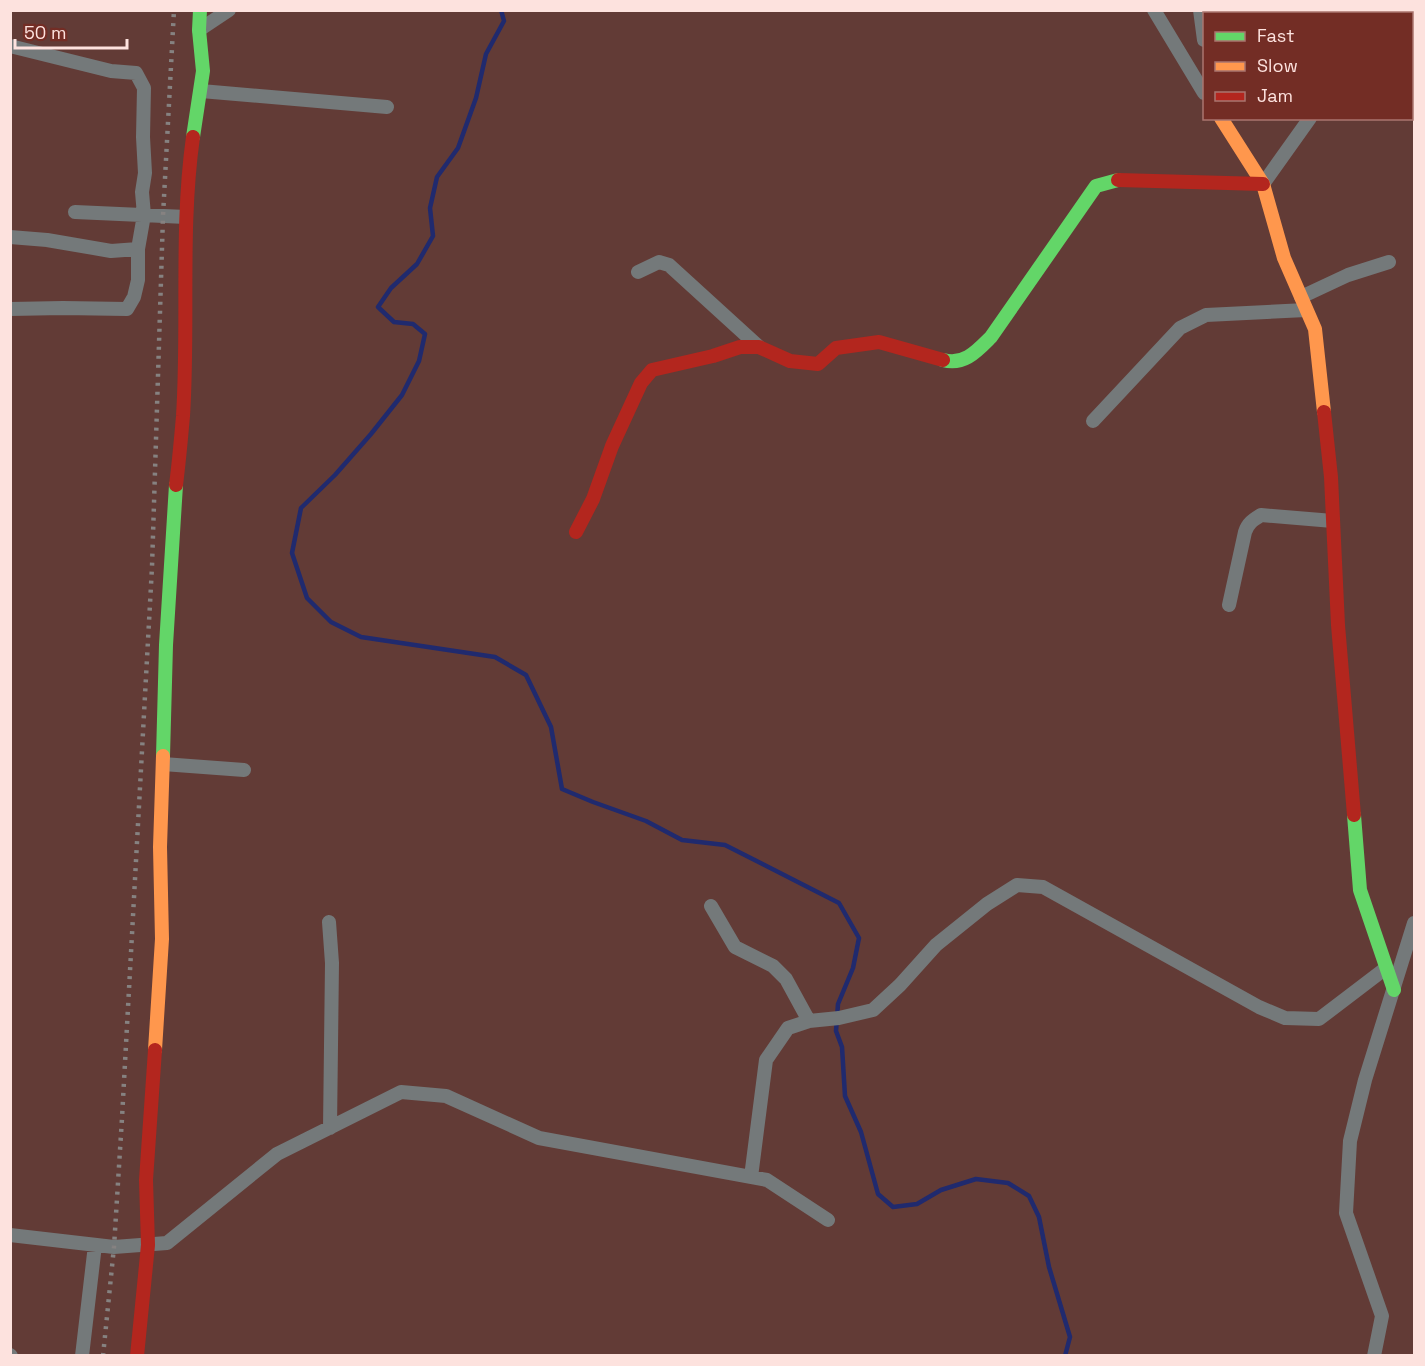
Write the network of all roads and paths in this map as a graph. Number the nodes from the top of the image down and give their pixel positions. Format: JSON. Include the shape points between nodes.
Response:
{"nodes":[{"id":1,"x":200,"y":10,"type":"edge"},
{"id":2,"x":229,"y":10,"type":"edge"},
{"id":3,"x":1154,"y":10,"type":"edge"},
{"id":4,"x":1200,"y":10,"type":"edge"},
{"id":5,"x":199,"y":30,"type":"junction"},
{"id":6,"x":1203,"y":32,"type":"edge"},
{"id":7,"x":10,"y":46,"type":"edge"},
{"id":8,"x":201,"y":91,"type":"junction"},
{"id":9,"x":1203,"y":91,"type":"edge"},
{"id":10,"x":387,"y":107,"type":"dead end"},
{"id":11,"x":1222,"y":120,"type":"edge"},
{"id":12,"x":1309,"y":120,"type":"edge"},
{"id":13,"x":1263,"y":183,"type":"junction"},
{"id":14,"x":75,"y":212,"type":"dead end"},
{"id":15,"x":144,"y":215,"type":"junction"},
{"id":16,"x":186,"y":217,"type":"junction"},
{"id":17,"x":10,"y":237,"type":"edge"},
{"id":18,"x":138,"y":249,"type":"junction"},
{"id":19,"x":1389,"y":262,"type":"dead end"},
{"id":20,"x":638,"y":272,"type":"dead end"},
{"id":21,"x":1304,"y":303,"type":"junction"},
{"id":22,"x":10,"y":309,"type":"edge"},
{"id":23,"x":759,"y":347,"type":"junction"},
{"id":24,"x":1093,"y":422,"type":"dead end"},
{"id":25,"x":1333,"y":521,"type":"junction"},
{"id":26,"x":576,"y":532,"type":"dead end"},
{"id":27,"x":1228,"y":605,"type":"dead end"},
{"id":28,"x":163,"y":764,"type":"junction"},
{"id":29,"x":244,"y":770,"type":"dead end"},
{"id":30,"x":711,"y":906,"type":"dead end"},
{"id":31,"x":329,"y":922,"type":"dead end"},
{"id":32,"x":1414,"y":923,"type":"edge"},
{"id":33,"x":1386,"y":968,"type":"junction"},
{"id":34,"x":1394,"y":990,"type":"junction"},
{"id":35,"x":809,"y":1021,"type":"junction"},
{"id":36,"x":330,"y":1128,"type":"junction"},
{"id":37,"x":751,"y":1177,"type":"junction"},
{"id":38,"x":828,"y":1220,"type":"dead end"},
{"id":39,"x":10,"y":1235,"type":"edge"},
{"id":40,"x":95,"y":1245,"type":"junction"},
{"id":41,"x":148,"y":1245,"type":"junction"},
{"id":42,"x":82,"y":1356,"type":"edge"},
{"id":43,"x":137,"y":1356,"type":"edge"},
{"id":44,"x":1374,"y":1356,"type":"edge"}],
"edges":[{"from":1,"to":5,"type":"street"},
{"from":2,"to":5,"type":"street"},
{"from":3,"to":9,"type":"street"},
{"from":4,"to":6,"type":"street"},
{"from":5,"to":8,"type":"street"},
{"from":7,"to":15,"type":"street","via":[[111,71],[136,73],[144,88]]},
{"from":8,"to":10,"type":"street"},
{"from":8,"to":16,"type":"street"},
{"from":11,"to":13,"type":"street"},
{"from":12,"to":13,"type":"street"},
{"from":13,"to":21,"type":"street","via":[[1284,258]]},
{"from":13,"to":23,"type":"street","via":[[1123,179],[1096,186],[991,338],[972,357],[951,362],[879,342],[836,348],[818,364],[790,361]]},
{"from":14,"to":15,"type":"street"},
{"from":15,"to":16,"type":"street"},
{"from":15,"to":18,"type":"street"},
{"from":16,"to":28,"type":"street","via":[[183,415],[172,530]]},
{"from":17,"to":18,"type":"street","via":[[111,251]]},
{"from":18,"to":22,"type":"street","via":[[135,297],[127,309]]},
{"from":19,"to":21,"type":"street","via":[[1348,275]]},
{"from":20,"to":23,"type":"street","via":[[659,262],[669,265]]},
{"from":21,"to":24,"type":"street","via":[[1206,315],[1180,328]]},
{"from":21,"to":25,"type":"street","via":[[1315,329]]},
{"from":23,"to":26,"type":"street","via":[[740,347],[652,370],[641,383]]},
{"from":25,"to":27,"type":"street","via":[[1261,515],[1253,520],[1245,531]]},
{"from":25,"to":33,"type":"street","via":[[1360,890]]},
{"from":28,"to":29,"type":"street"},
{"from":28,"to":41,"type":"street","via":[[162,939],[146,1180]]},
{"from":30,"to":35,"type":"street","via":[[735,947],[773,966],[786,979]]},
{"from":31,"to":36,"type":"street"},
{"from":32,"to":34,"type":"street"},
{"from":33,"to":34,"type":"street"},
{"from":33,"to":35,"type":"street","via":[[1319,1019],[1286,1018],[1259,1007],[1043,887],[1017,885],[936,945],[873,1010]]},
{"from":34,"to":44,"type":"street","via":[[1365,1080],[1349,1153],[1346,1213],[1382,1316]]},
{"from":35,"to":37,"type":"street","via":[[788,1028],[766,1060]]},
{"from":36,"to":37,"type":"street","via":[[401,1092],[446,1096],[539,1138]]},
{"from":36,"to":41,"type":"street","via":[[277,1154],[167,1243]]},
{"from":37,"to":38,"type":"street","via":[[767,1180]]},
{"from":39,"to":40,"type":"street"},
{"from":40,"to":41,"type":"street"},
{"from":40,"to":42,"type":"street"},
{"from":41,"to":43,"type":"street"}]}
